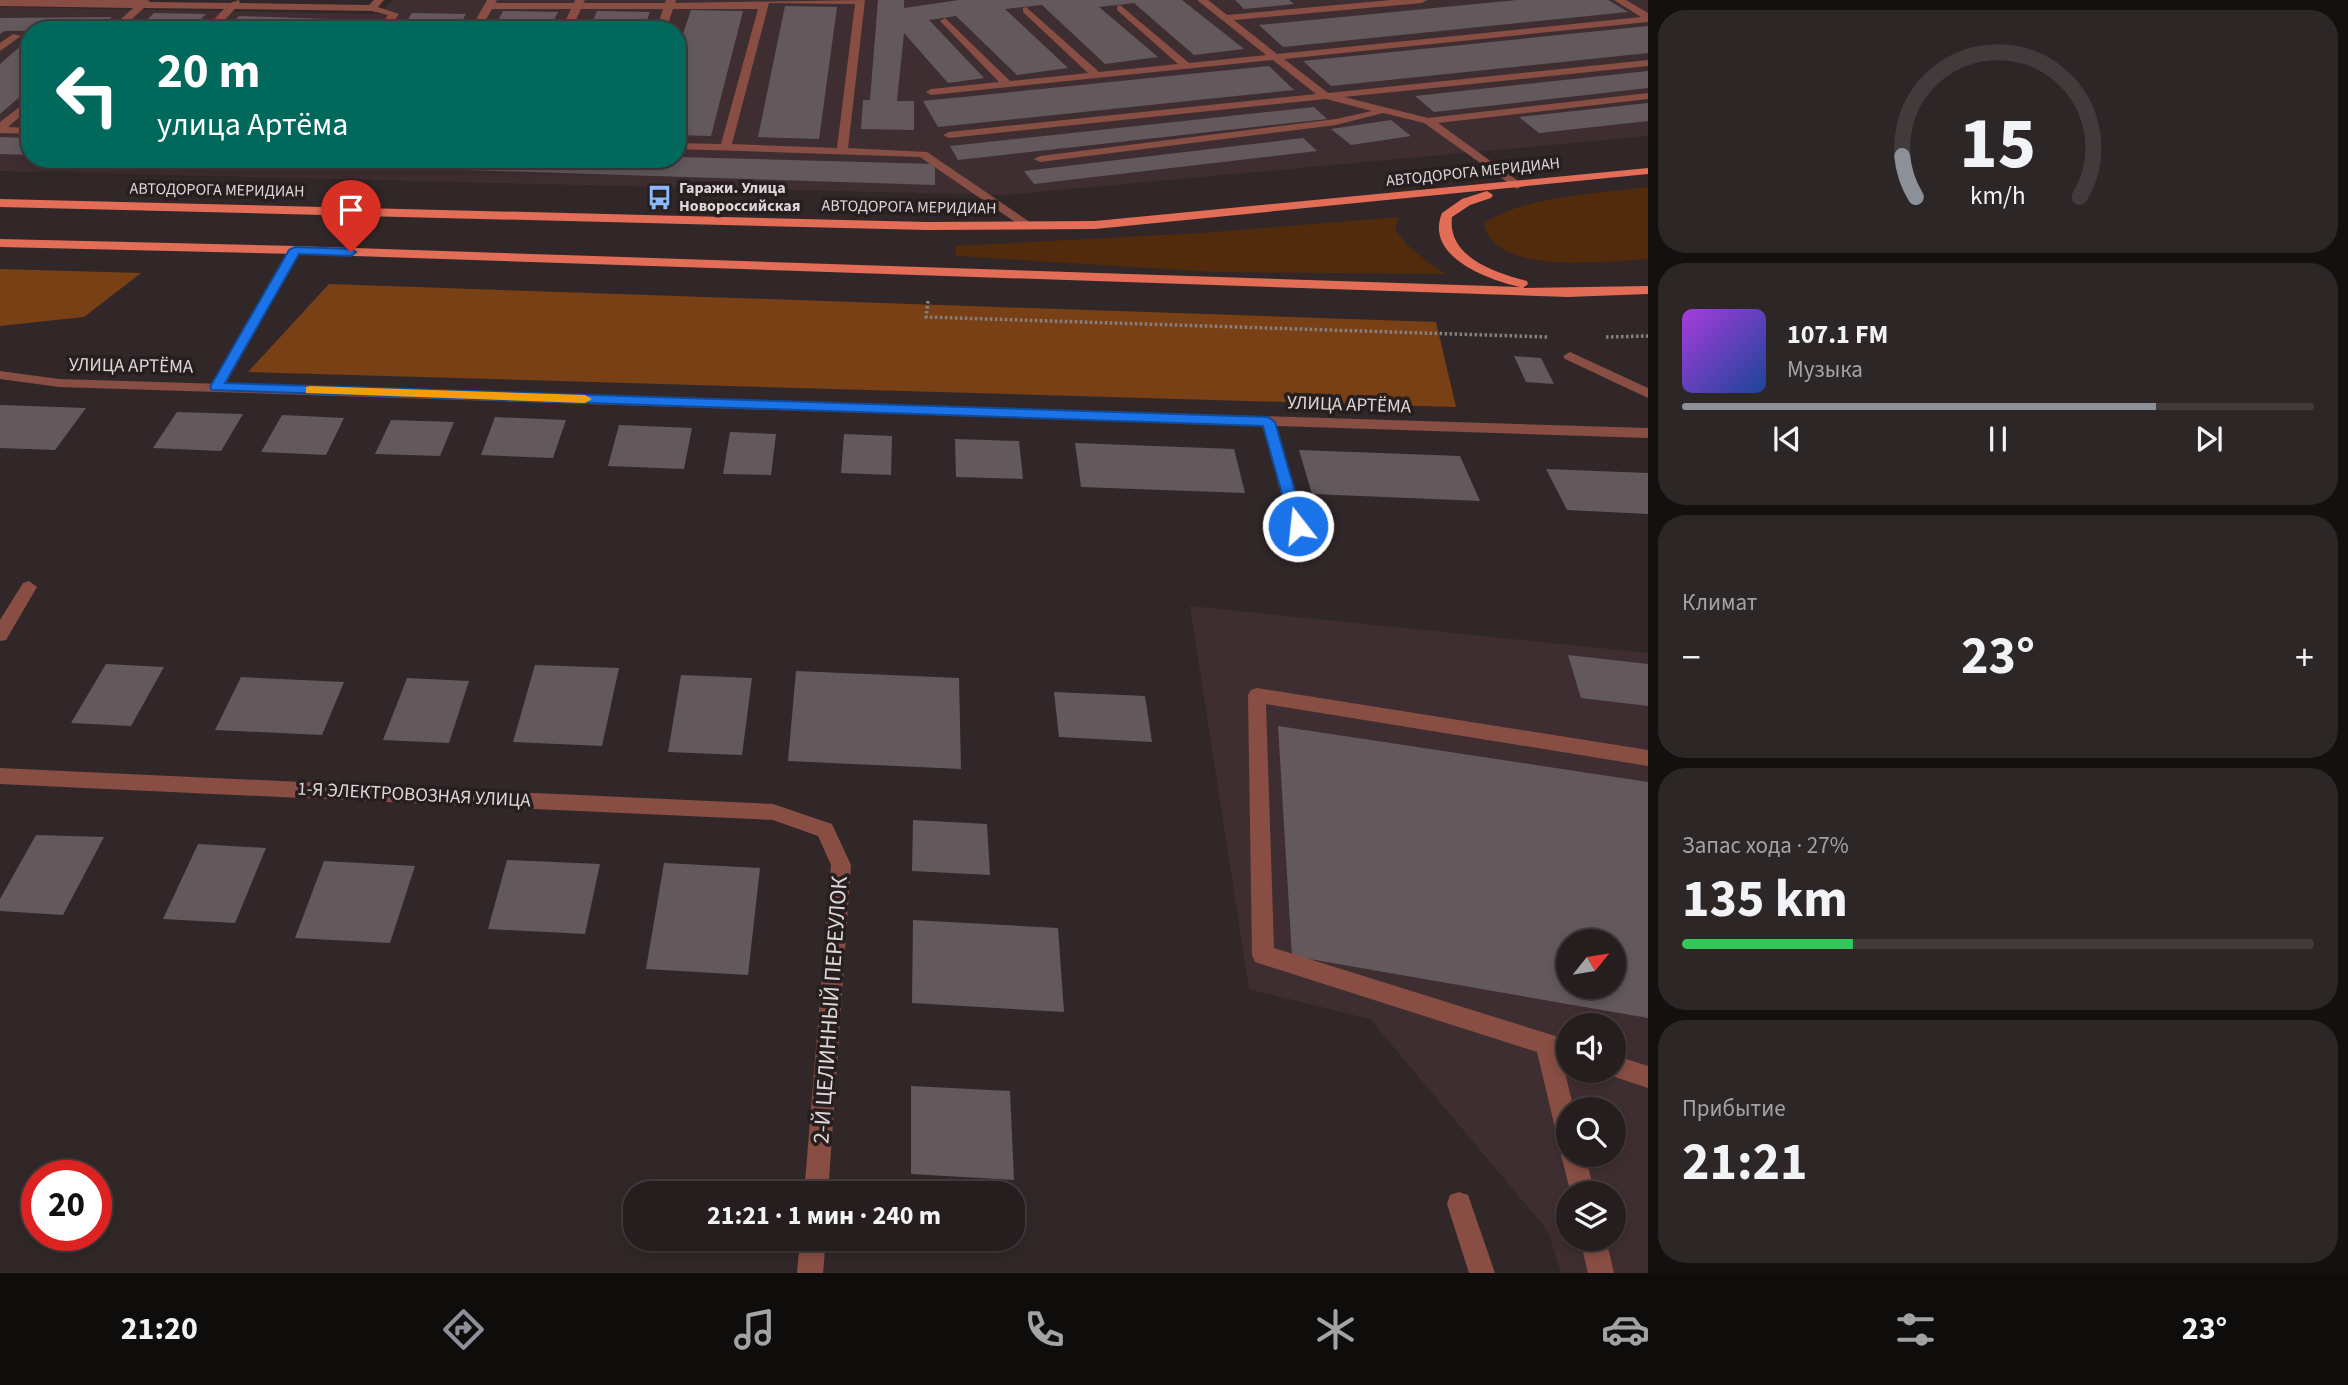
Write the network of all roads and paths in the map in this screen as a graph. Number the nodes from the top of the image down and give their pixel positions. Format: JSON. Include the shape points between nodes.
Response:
{"nodes":[{"id":1,"x":1202,"y":0,"type":"edge"},
{"id":2,"x":1307,"y":0,"type":"edge"},
{"id":3,"x":1422,"y":0,"type":"edge"},
{"id":4,"x":1619,"y":0,"type":"edge"},
{"id":5,"x":860,"y":1,"type":"edge"},
{"id":6,"x":145,"y":2,"type":"edge"},
{"id":7,"x":764,"y":2,"type":"edge"},
{"id":8,"x":0,"y":3,"type":"edge"},
{"id":9,"x":236,"y":3,"type":"edge"},
{"id":10,"x":491,"y":3,"type":"edge"},
{"id":11,"x":578,"y":3,"type":"edge"},
{"id":12,"x":376,"y":4,"type":"edge"},
{"id":13,"x":670,"y":4,"type":"edge"},
{"id":14,"x":1120,"y":8,"type":"dead end"},
{"id":15,"x":1319,"y":9,"type":"junction"},
{"id":16,"x":1026,"y":10,"type":"dead end"},
{"id":17,"x":1225,"y":18,"type":"junction"},
{"id":18,"x":1648,"y":18,"type":"edge"},
{"id":19,"x":124,"y":21,"type":"edge"},
{"id":20,"x":218,"y":21,"type":"edge"},
{"id":21,"x":389,"y":21,"type":"edge"},
{"id":22,"x":480,"y":21,"type":"edge"},
{"id":23,"x":570,"y":21,"type":"edge"},
{"id":24,"x":664,"y":21,"type":"edge"},
{"id":25,"x":945,"y":21,"type":"dead end"},
{"id":26,"x":16,"y":36,"type":"dead end"},
{"id":27,"x":0,"y":48,"type":"edge"},
{"id":28,"x":1272,"y":56,"type":"junction"},
{"id":29,"x":1648,"y":63,"type":"edge"},
{"id":30,"x":1186,"y":65,"type":"junction"},
{"id":31,"x":1096,"y":75,"type":"junction"},
{"id":32,"x":1007,"y":84,"type":"junction"},
{"id":33,"x":931,"y":92,"type":"dead end"},
{"id":34,"x":1325,"y":96,"type":"junction"},
{"id":35,"x":1648,"y":96,"type":"edge"},
{"id":36,"x":21,"y":110,"type":"edge"},
{"id":37,"x":1385,"y":111,"type":"junction"},
{"id":38,"x":1428,"y":121,"type":"junction"},
{"id":39,"x":0,"y":129,"type":"edge"},
{"id":40,"x":21,"y":130,"type":"edge"},
{"id":41,"x":949,"y":135,"type":"dead end"},
{"id":42,"x":686,"y":146,"type":"edge"},
{"id":43,"x":726,"y":148,"type":"junction"},
{"id":44,"x":842,"y":151,"type":"junction"},
{"id":45,"x":1040,"y":159,"type":"dead end"},
{"id":46,"x":1648,"y":171,"type":"edge"},
{"id":47,"x":1517,"y":185,"type":"junction"},
{"id":48,"x":0,"y":203,"type":"edge"},
{"id":49,"x":1028,"y":225,"type":"junction"},
{"id":50,"x":0,"y":243,"type":"edge"},
{"id":51,"x":295,"y":250,"type":"junction"},
{"id":52,"x":1648,"y":290,"type":"edge"},
{"id":53,"x":929,"y":292,"type":"dead end"},
{"id":54,"x":1568,"y":293,"type":"junction"},
{"id":55,"x":1648,"y":336,"type":"edge"},
{"id":56,"x":1555,"y":337,"type":"dead end"},
{"id":57,"x":1595,"y":337,"type":"dead end"},
{"id":58,"x":1570,"y":356,"type":"dead end"},
{"id":59,"x":0,"y":374,"type":"edge"},
{"id":60,"x":217,"y":387,"type":"junction"},
{"id":61,"x":1648,"y":394,"type":"edge"},
{"id":62,"x":1268,"y":422,"type":"junction"},
{"id":63,"x":1648,"y":433,"type":"edge"},
{"id":64,"x":1298,"y":526,"type":"dead end"},
{"id":65,"x":29,"y":587,"type":"dead end"},
{"id":66,"x":0,"y":635,"type":"edge"},
{"id":67,"x":1648,"y":758,"type":"edge"},
{"id":68,"x":0,"y":776,"type":"edge"},
{"id":69,"x":825,"y":830,"type":"joint"},
{"id":70,"x":1556,"y":1047,"type":"edge"},
{"id":71,"x":1626,"y":1070,"type":"edge"},
{"id":72,"x":1648,"y":1077,"type":"edge"},
{"id":73,"x":817,"y":1181,"type":"edge"},
{"id":74,"x":1459,"y":1204,"type":"dead end"},
{"id":75,"x":812,"y":1251,"type":"edge"},
{"id":76,"x":1596,"y":1251,"type":"edge"},
{"id":77,"x":810,"y":1273,"type":"edge"},
{"id":78,"x":1482,"y":1273,"type":"edge"},
{"id":79,"x":1601,"y":1273,"type":"edge"}],
"edges":[{"from":1,"to":17,"type":"street"},
{"from":2,"to":15,"type":"street"},
{"from":3,"to":15,"type":"street"},
{"from":4,"to":18,"type":"street"},
{"from":5,"to":7,"type":"street"},
{"from":5,"to":44,"type":"street"},
{"from":6,"to":8,"type":"street"},
{"from":6,"to":9,"type":"street"},
{"from":6,"to":19,"type":"street"},
{"from":7,"to":13,"type":"street"},
{"from":7,"to":43,"type":"street"},
{"from":9,"to":12,"type":"street"},
{"from":9,"to":20,"type":"street"},
{"from":10,"to":11,"type":"street"},
{"from":10,"to":22,"type":"street"},
{"from":11,"to":13,"type":"street"},
{"from":11,"to":23,"type":"street"},
{"from":12,"to":21,"type":"street","via":[[394,14]]},
{"from":13,"to":24,"type":"street"},
{"from":14,"to":30,"type":"street"},
{"from":15,"to":17,"type":"street"},
{"from":16,"to":31,"type":"street"},
{"from":17,"to":28,"type":"street"},
{"from":18,"to":28,"type":"street"},
{"from":25,"to":32,"type":"street"},
{"from":26,"to":27,"type":"street"},
{"from":28,"to":30,"type":"street"},
{"from":28,"to":34,"type":"street"},
{"from":29,"to":34,"type":"street"},
{"from":30,"to":31,"type":"street"},
{"from":31,"to":32,"type":"street"},
{"from":32,"to":33,"type":"street"},
{"from":34,"to":37,"type":"street"},
{"from":34,"to":41,"type":"street"},
{"from":35,"to":38,"type":"street"},
{"from":36,"to":39,"type":"street"},
{"from":37,"to":38,"type":"street"},
{"from":37,"to":45,"type":"street","via":[[1336,122]]},
{"from":38,"to":47,"type":"street"},
{"from":39,"to":40,"type":"street"},
{"from":42,"to":43,"type":"street"},
{"from":43,"to":44,"type":"street"},
{"from":44,"to":49,"type":"street","via":[[923,154]]},
{"from":46,"to":47,"type":"main road","name":"АВТОДОРОГА МЕРИДИАН"},
{"from":47,"to":49,"type":"main road","name":"АВТОДОРОГА МЕРИДИАН","via":[[1096,225]]},
{"from":47,"to":54,"type":"main road","via":[[1454,209],[1446,216],[1444,233],[1461,256],[1495,277]]},
{"from":48,"to":49,"type":"main road","name":"АВТОДОРОГА МЕРИДИАН"},
{"from":50,"to":51,"type":"main road"},
{"from":51,"to":54,"type":"main road"},
{"from":51,"to":60,"type":"street"},
{"from":52,"to":54,"type":"main road"},
{"from":53,"to":56,"type":"path","via":[[926,317]]},
{"from":55,"to":57,"type":"path"},
{"from":58,"to":61,"type":"street"},
{"from":59,"to":60,"type":"street","name":"УЛИЦА АРТЁМА","via":[[60,383]]},
{"from":60,"to":62,"type":"street","name":"УЛИЦА АРТЁМА"},
{"from":62,"to":63,"type":"street","name":"УЛИЦА АРТЁМА"},
{"from":62,"to":64,"type":"street"},
{"from":65,"to":66,"type":"street"},
{"from":67,"to":70,"type":"street","via":[[1257,695],[1263,955]]},
{"from":68,"to":69,"type":"street","name":"1-Я ЭЛЕКТРОВОЗНАЯ УЛИЦА","via":[[773,812]]},
{"from":69,"to":73,"type":"street","name":"2-Й ЦЕЛИННЫЙ ПЕРЕУЛОК","via":[[841,865]]},
{"from":71,"to":72,"type":"street"},
{"from":74,"to":78,"type":"street"},
{"from":75,"to":77,"type":"street"},
{"from":76,"to":79,"type":"street"}]}
